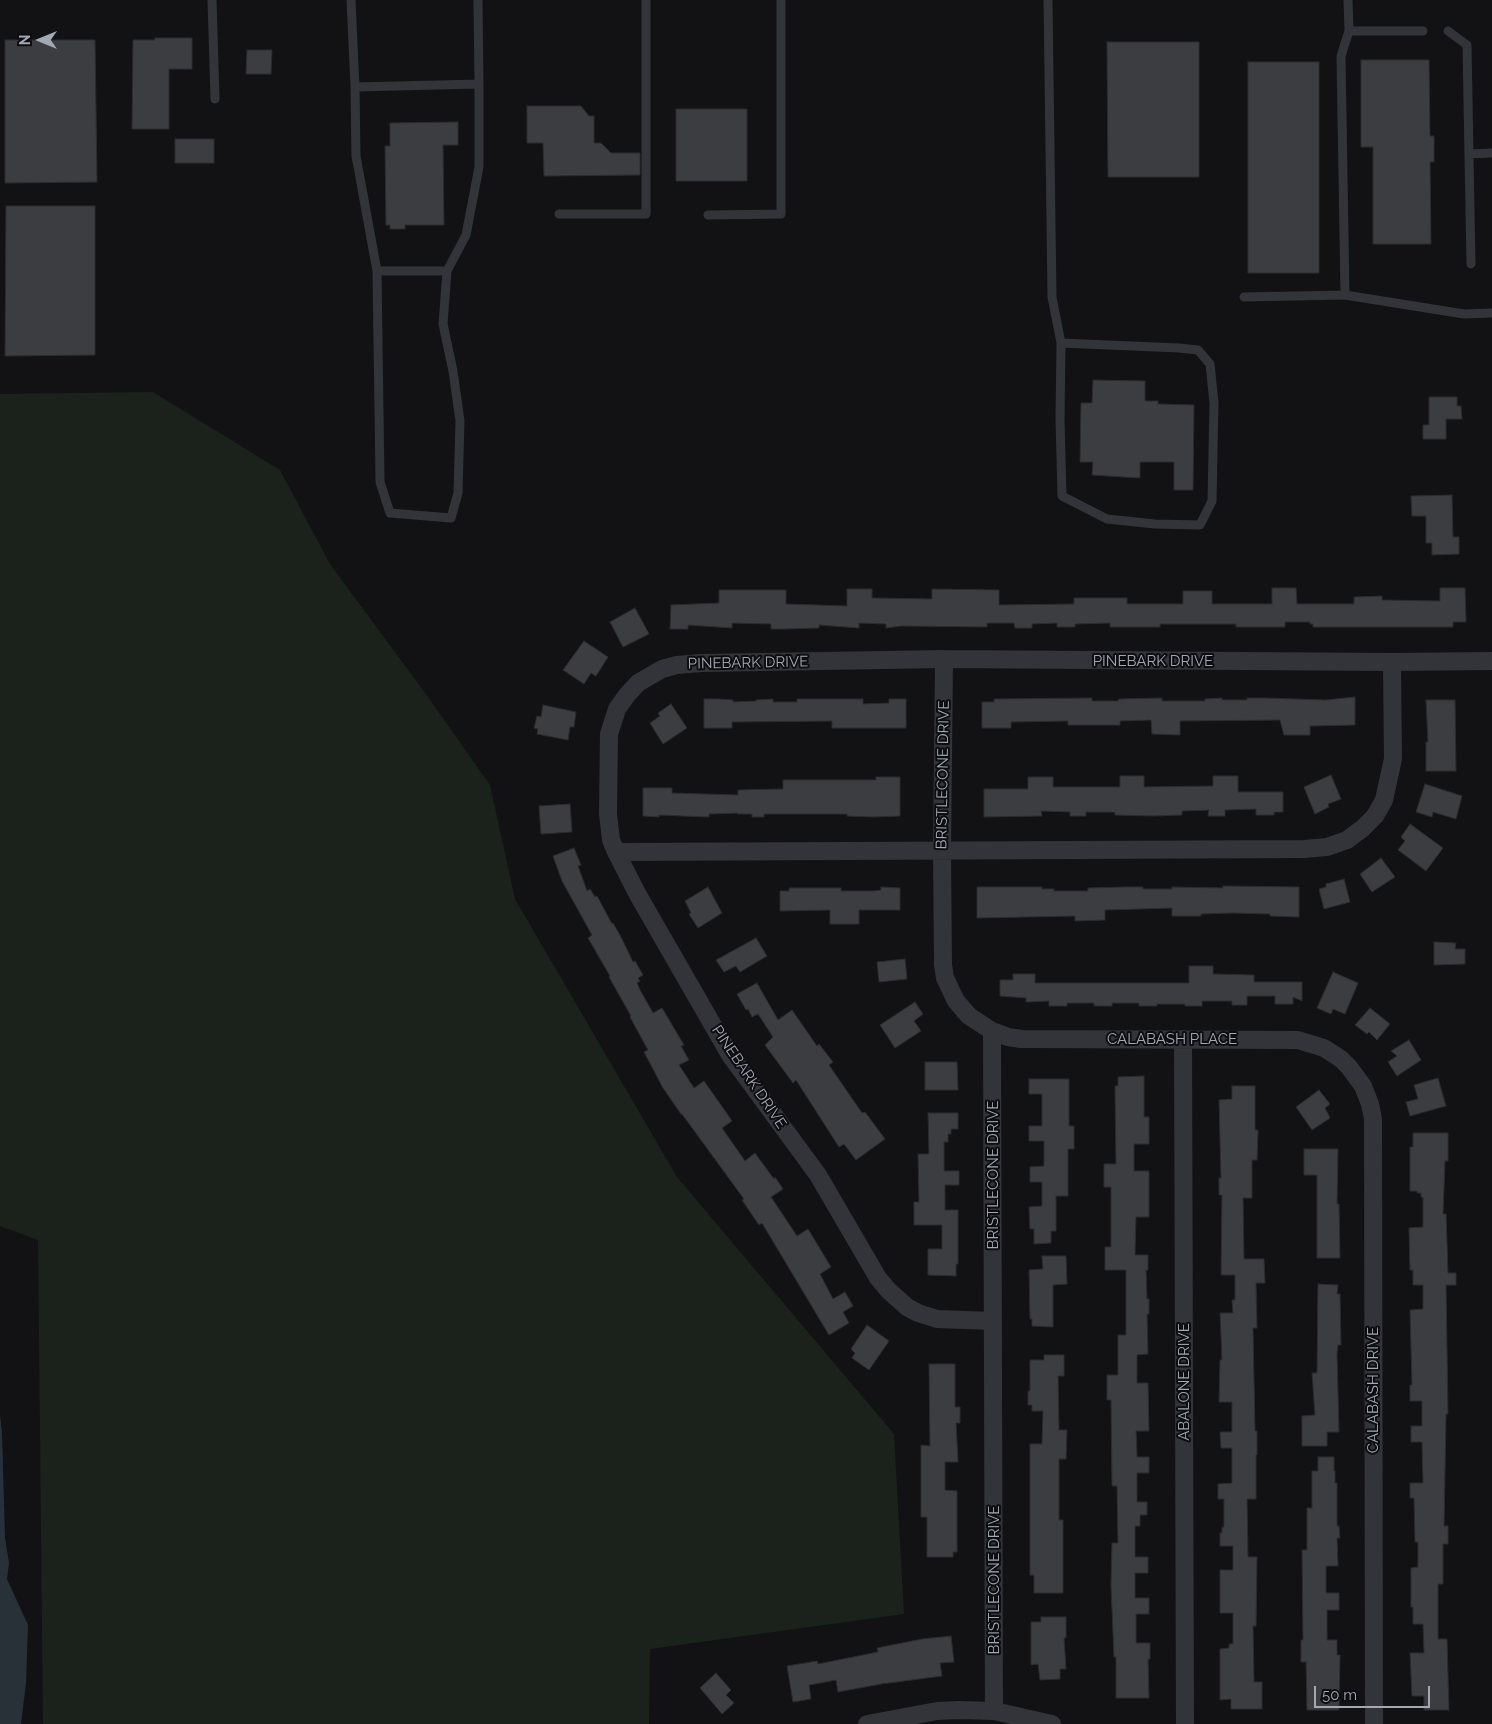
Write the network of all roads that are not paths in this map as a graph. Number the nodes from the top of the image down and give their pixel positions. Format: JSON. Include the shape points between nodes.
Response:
{"nodes":[{"id":1,"x":212,"y":0,"type":"edge"},
{"id":2,"x":350,"y":0,"type":"edge"},
{"id":3,"x":478,"y":0,"type":"edge"},
{"id":4,"x":646,"y":0,"type":"edge"},
{"id":5,"x":781,"y":0,"type":"edge"},
{"id":6,"x":1048,"y":0,"type":"edge"},
{"id":7,"x":1348,"y":0,"type":"edge"},
{"id":8,"x":1349,"y":31,"type":"junction"},
{"id":9,"x":1423,"y":31,"type":"dead end"},
{"id":10,"x":1448,"y":31,"type":"dead end"},
{"id":11,"x":479,"y":84,"type":"junction"},
{"id":12,"x":355,"y":87,"type":"junction"},
{"id":13,"x":216,"y":99,"type":"dead end"},
{"id":14,"x":1492,"y":153,"type":"edge"},
{"id":15,"x":1469,"y":154,"type":"junction"},
{"id":16,"x":559,"y":214,"type":"dead end"},
{"id":17,"x":708,"y":215,"type":"dead end"},
{"id":18,"x":1471,"y":264,"type":"dead end"},
{"id":19,"x":447,"y":270,"type":"junction"},
{"id":20,"x":377,"y":271,"type":"junction"},
{"id":21,"x":1344,"y":295,"type":"junction"},
{"id":22,"x":1244,"y":297,"type":"dead end"},
{"id":23,"x":1492,"y":313,"type":"edge"},
{"id":24,"x":1061,"y":343,"type":"junction"},
{"id":25,"x":944,"y":659,"type":"junction"},
{"id":26,"x":1492,"y":661,"type":"edge"},
{"id":27,"x":1392,"y":662,"type":"junction"},
{"id":28,"x":942,"y":851,"type":"junction"},
{"id":29,"x":616,"y":852,"type":"junction"},
{"id":30,"x":992,"y":1031,"type":"junction"},
{"id":31,"x":1183,"y":1039,"type":"junction"},
{"id":32,"x":1346,"y":1064,"type":"joint"},
{"id":33,"x":993,"y":1321,"type":"junction"},
{"id":34,"x":994,"y":1711,"type":"junction"},
{"id":35,"x":867,"y":1724,"type":"edge"},
{"id":36,"x":1052,"y":1724,"type":"edge"},
{"id":37,"x":1185,"y":1724,"type":"edge"},
{"id":38,"x":1374,"y":1724,"type":"edge"}],
"edges":[{"from":1,"to":13,"type":"lane"},
{"from":2,"to":12,"type":"lane"},
{"from":3,"to":11,"type":"lane"},
{"from":4,"to":16,"type":"lane","via":[[646,214]]},
{"from":5,"to":17,"type":"lane","via":[[781,214]]},
{"from":6,"to":24,"type":"lane","via":[[1052,298]]},
{"from":7,"to":8,"type":"lane"},
{"from":8,"to":9,"type":"lane"},
{"from":8,"to":21,"type":"lane","via":[[1341,56]]},
{"from":10,"to":15,"type":"lane","via":[[1468,45]]},
{"from":11,"to":12,"type":"lane"},
{"from":11,"to":19,"type":"lane","via":[[479,167],[466,235]]},
{"from":12,"to":20,"type":"lane","via":[[356,156]]},
{"from":14,"to":15,"type":"lane"},
{"from":15,"to":18,"type":"lane"},
{"from":19,"to":20,"type":"lane"},
{"from":19,"to":20,"type":"lane","via":[[443,324],[460,421],[458,493],[451,518],[390,514],[380,482]]},
{"from":21,"to":22,"type":"lane"},
{"from":21,"to":23,"type":"lane","via":[[1464,314]]},
{"from":24,"to":24,"type":"lane","via":[[1198,350],[1210,364],[1214,403],[1212,501],[1200,525],[1107,519],[1062,496]]},
{"from":25,"to":27,"type":"street","name":"PINEBARK DRIVE"},
{"from":25,"to":28,"type":"street","name":"BRISTLECONE DRIVE"},
{"from":25,"to":29,"type":"street","name":"PINEBARK DRIVE","via":[[700,663],[677,665],[649,676],[638,683],[617,709],[609,734],[608,814]]},
{"from":26,"to":27,"type":"street","name":"PINEBARK DRIVE"},
{"from":27,"to":28,"type":"street","via":[[1393,759],[1384,800],[1375,816],[1347,840],[1320,848]]},
{"from":28,"to":29,"type":"street"},
{"from":28,"to":30,"type":"street","name":"BRISTLECONE DRIVE","via":[[945,978],[956,1001],[969,1016]]},
{"from":29,"to":33,"type":"street","name":"PINEBARK DRIVE","via":[[730,1055],[818,1175],[883,1284],[898,1300],[918,1313],[950,1321]]},
{"from":30,"to":31,"type":"street","name":"CALABASH PLACE","via":[[1021,1039]]},
{"from":30,"to":33,"type":"street","name":"BRISTLECONE DRIVE"},
{"from":31,"to":32,"type":"street","name":"CALABASH PLACE","via":[[1298,1040],[1324,1048]]},
{"from":31,"to":37,"type":"street","name":"ABALONE DRIVE"},
{"from":32,"to":38,"type":"street","name":"CALABASH DRIVE","via":[[1366,1093],[1373,1120]]},
{"from":33,"to":34,"type":"street","name":"BRISTLECONE DRIVE"},
{"from":34,"to":35,"type":"street","via":[[945,1710]]},
{"from":34,"to":36,"type":"street"}]}
